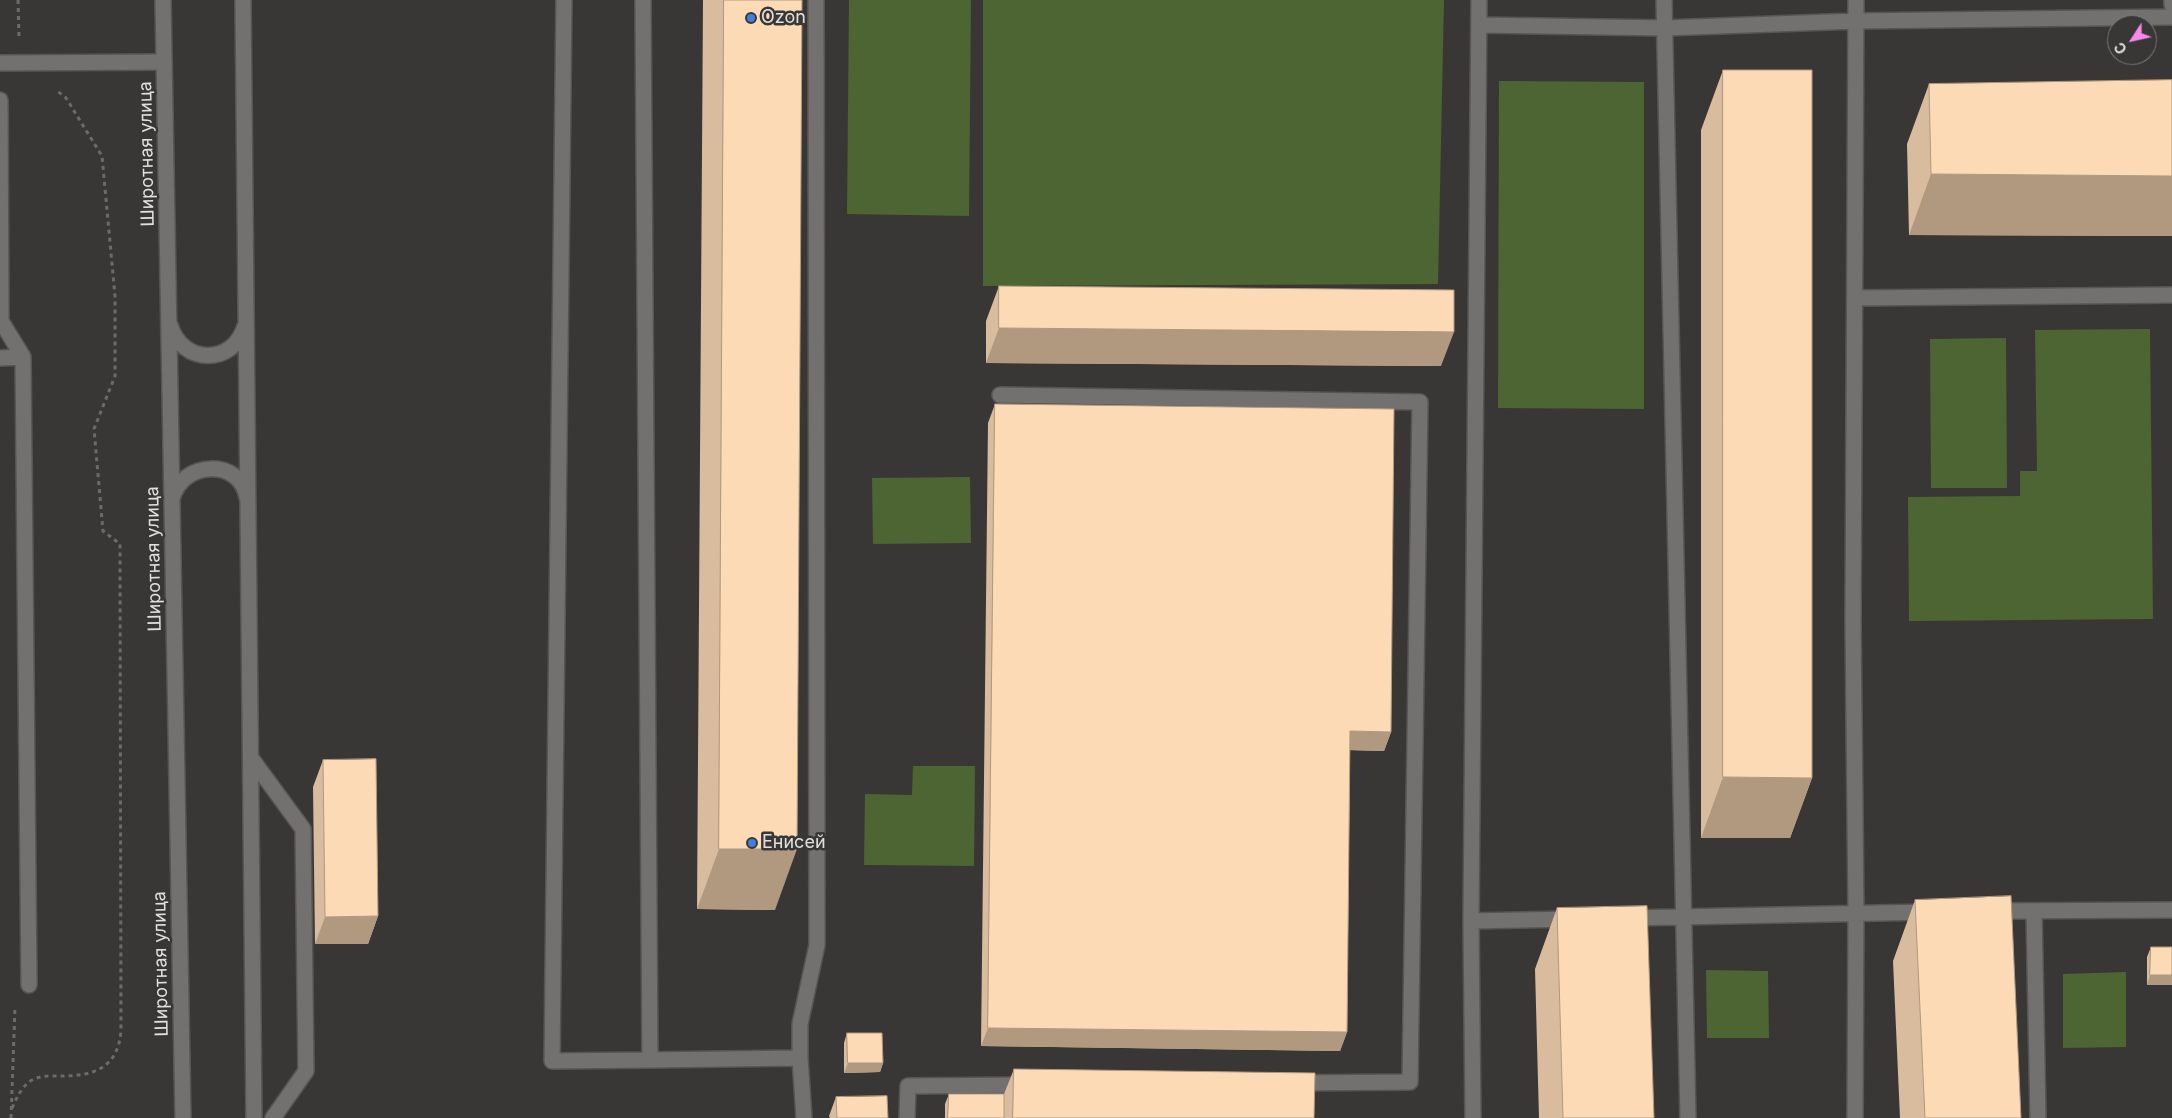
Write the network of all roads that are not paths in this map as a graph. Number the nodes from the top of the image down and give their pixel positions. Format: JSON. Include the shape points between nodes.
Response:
{"nodes":[{"id":1,"x":163,"y":0,"type":"edge"},
{"id":2,"x":243,"y":0,"type":"edge"},
{"id":3,"x":564,"y":0,"type":"edge"},
{"id":4,"x":643,"y":0,"type":"edge"},
{"id":5,"x":816,"y":0,"type":"edge"},
{"id":6,"x":1479,"y":0,"type":"edge"},
{"id":7,"x":1664,"y":0,"type":"edge"},
{"id":8,"x":1856,"y":0,"type":"edge"},
{"id":9,"x":2172,"y":0,"type":"edge"},
{"id":10,"x":2172,"y":5,"type":"edge"},
{"id":11,"x":2172,"y":17,"type":"edge"},
{"id":12,"x":1856,"y":21,"type":"junction"},
{"id":13,"x":1479,"y":25,"type":"junction"},
{"id":14,"x":1664,"y":28,"type":"junction"},
{"id":15,"x":164,"y":62,"type":"junction"},
{"id":16,"x":0,"y":63,"type":"edge"},
{"id":17,"x":0,"y":100,"type":"edge"},
{"id":18,"x":2172,"y":296,"type":"edge"},
{"id":19,"x":1855,"y":298,"type":"junction"},
{"id":20,"x":169,"y":321,"type":"junction"},
{"id":21,"x":246,"y":321,"type":"junction"},
{"id":22,"x":22,"y":357,"type":"junction"},
{"id":23,"x":0,"y":358,"type":"edge"},
{"id":24,"x":1000,"y":395,"type":"dead end"},
{"id":25,"x":171,"y":503,"type":"junction"},
{"id":26,"x":248,"y":505,"type":"junction"},
{"id":27,"x":251,"y":758,"type":"junction"},
{"id":28,"x":2172,"y":910,"type":"edge"},
{"id":29,"x":2034,"y":911,"type":"junction"},
{"id":30,"x":1945,"y":912,"type":"edge"},
{"id":31,"x":1974,"y":912,"type":"edge"},
{"id":32,"x":1856,"y":913,"type":"junction"},
{"id":33,"x":1682,"y":917,"type":"junction"},
{"id":34,"x":1615,"y":918,"type":"edge"},
{"id":35,"x":1586,"y":919,"type":"edge"},
{"id":36,"x":1471,"y":921,"type":"junction"},
{"id":37,"x":29,"y":985,"type":"road end"},
{"id":38,"x":800,"y":1058,"type":"junction"},
{"id":39,"x":650,"y":1060,"type":"junction"},
{"id":40,"x":1282,"y":1083,"type":"edge"},
{"id":41,"x":1036,"y":1085,"type":"edge"},
{"id":42,"x":183,"y":1118,"type":"edge"},
{"id":43,"x":254,"y":1118,"type":"edge"},
{"id":44,"x":273,"y":1118,"type":"edge"},
{"id":45,"x":804,"y":1118,"type":"edge"},
{"id":46,"x":907,"y":1118,"type":"edge"},
{"id":47,"x":1473,"y":1118,"type":"edge"},
{"id":48,"x":1688,"y":1118,"type":"edge"},
{"id":49,"x":1855,"y":1118,"type":"edge"},
{"id":50,"x":2038,"y":1118,"type":"edge"}],
"edges":[{"from":1,"to":15,"type":"main road","name":"Широтная улица"},
{"from":2,"to":21,"type":"main road"},
{"from":3,"to":39,"type":"main road","via":[[552,1061]]},
{"from":4,"to":39,"type":"main road"},
{"from":5,"to":38,"type":"main road","via":[[817,945],[800,1024]]},
{"from":6,"to":13,"type":"main road"},
{"from":7,"to":14,"type":"main road"},
{"from":8,"to":12,"type":"main road"},
{"from":9,"to":10,"type":"main road"},
{"from":11,"to":12,"type":"main road"},
{"from":12,"to":14,"type":"main road"},
{"from":12,"to":19,"type":"main road"},
{"from":13,"to":14,"type":"main road"},
{"from":13,"to":36,"type":"main road"},
{"from":14,"to":33,"type":"main road"},
{"from":15,"to":16,"type":"main road"},
{"from":15,"to":20,"type":"main road","name":"Широтная улица"},
{"from":17,"to":22,"type":"main road","via":[[2,321]]},
{"from":18,"to":19,"type":"main road"},
{"from":19,"to":32,"type":"main road","via":[[1853,622]]},
{"from":20,"to":21,"type":"main road","via":[[178,342],[186,349],[208,356],[233,346]]},
{"from":20,"to":25,"type":"main road","name":"Широтная улица"},
{"from":21,"to":26,"type":"main road"},
{"from":22,"to":23,"type":"main road"},
{"from":22,"to":37,"type":"main road"},
{"from":24,"to":40,"type":"main road","via":[[1420,402],[1410,1082]]},
{"from":25,"to":26,"type":"main road","via":[[181,481],[201,469],[213,468],[233,476],[241,484]]},
{"from":25,"to":42,"type":"main road","name":"Широтная улица"},
{"from":26,"to":27,"type":"main road"},
{"from":27,"to":43,"type":"main road"},
{"from":27,"to":44,"type":"main road","via":[[303,829],[306,1071]]},
{"from":28,"to":29,"type":"main road"},
{"from":29,"to":31,"type":"main road"},
{"from":29,"to":50,"type":"main road"},
{"from":30,"to":32,"type":"main road"},
{"from":32,"to":33,"type":"main road"},
{"from":32,"to":49,"type":"main road"},
{"from":33,"to":34,"type":"main road"},
{"from":33,"to":48,"type":"main road"},
{"from":35,"to":36,"type":"main road"},
{"from":36,"to":47,"type":"main road"},
{"from":38,"to":39,"type":"main road"},
{"from":38,"to":45,"type":"main road"},
{"from":41,"to":46,"type":"main road","via":[[908,1086]]}]}
